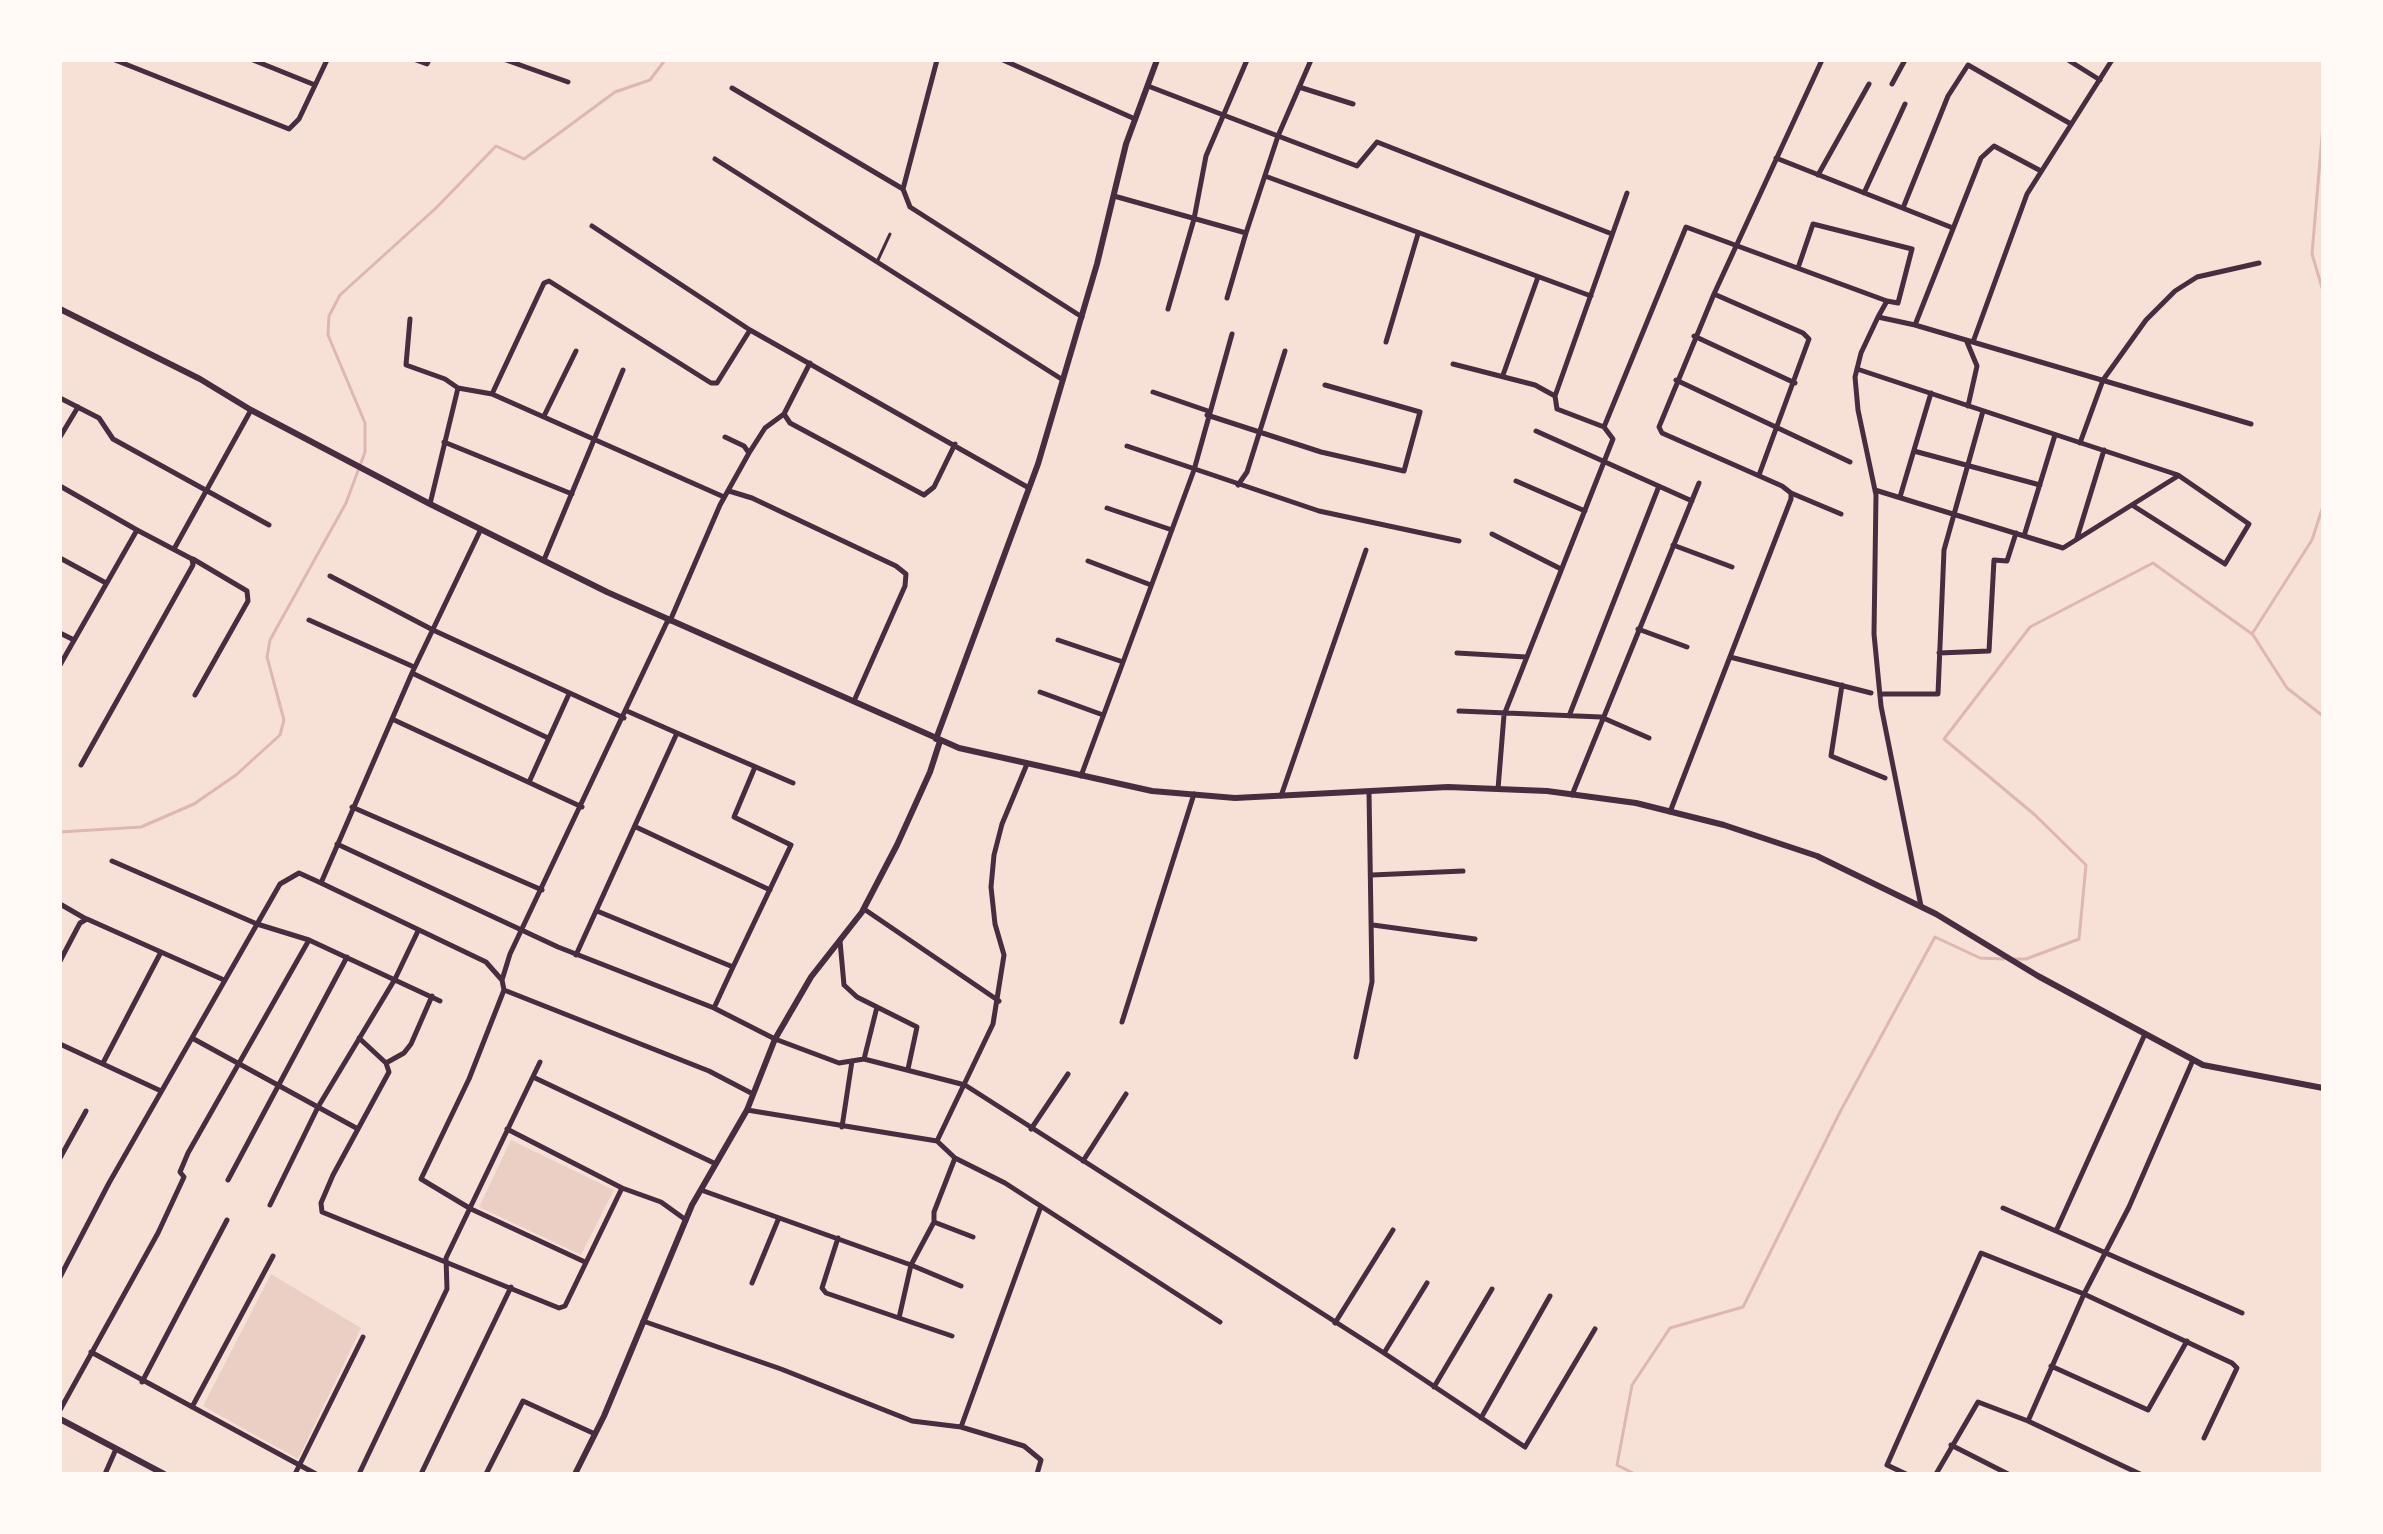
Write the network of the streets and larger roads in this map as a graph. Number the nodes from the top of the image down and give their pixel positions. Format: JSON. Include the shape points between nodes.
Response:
{"nodes":[{"id":1,"x":115,"y":60,"type":"edge"},
{"id":2,"x":253,"y":60,"type":"edge"},
{"id":3,"x":327,"y":60,"type":"edge"},
{"id":4,"x":416,"y":60,"type":"edge"},
{"id":5,"x":429,"y":60,"type":"edge"},
{"id":6,"x":506,"y":60,"type":"edge"},
{"id":7,"x":937,"y":60,"type":"edge"},
{"id":8,"x":1003,"y":60,"type":"edge"},
{"id":9,"x":1157,"y":60,"type":"edge"},
{"id":10,"x":1247,"y":60,"type":"edge"},
{"id":11,"x":1311,"y":60,"type":"edge"},
{"id":12,"x":1822,"y":60,"type":"edge"},
{"id":13,"x":1905,"y":60,"type":"edge"},
{"id":14,"x":2068,"y":60,"type":"edge"},
{"id":15,"x":2112,"y":60,"type":"edge"},
{"id":16,"x":2100,"y":80,"type":"junction"},
{"id":17,"x":568,"y":82,"type":"dead end"},
{"id":18,"x":1869,"y":84,"type":"dead end"},
{"id":19,"x":1892,"y":84,"type":"dead end"},
{"id":20,"x":315,"y":85,"type":"junction"},
{"id":21,"x":1148,"y":86,"type":"junction"},
{"id":22,"x":1299,"y":87,"type":"junction"},
{"id":23,"x":732,"y":88,"type":"dead end"},
{"id":24,"x":1353,"y":104,"type":"dead end"},
{"id":25,"x":1905,"y":104,"type":"dead end"},
{"id":26,"x":1224,"y":115,"type":"junction"},
{"id":27,"x":1135,"y":119,"type":"junction"},
{"id":28,"x":2071,"y":124,"type":"junction"},
{"id":29,"x":1278,"y":136,"type":"junction"},
{"id":30,"x":1776,"y":158,"type":"junction"},
{"id":31,"x":715,"y":159,"type":"dead end"},
{"id":32,"x":2041,"y":171,"type":"junction"},
{"id":33,"x":1818,"y":175,"type":"junction"},
{"id":34,"x":1265,"y":176,"type":"junction"},
{"id":35,"x":903,"y":189,"type":"junction"},
{"id":36,"x":1627,"y":193,"type":"dead end"},
{"id":37,"x":1864,"y":193,"type":"junction"},
{"id":38,"x":1114,"y":196,"type":"junction"},
{"id":39,"x":1903,"y":208,"type":"junction"},
{"id":40,"x":1194,"y":219,"type":"junction"},
{"id":41,"x":592,"y":226,"type":"dead end"},
{"id":42,"x":1953,"y":228,"type":"junction"},
{"id":43,"x":1246,"y":233,"type":"junction"},
{"id":44,"x":1418,"y":234,"type":"junction"},
{"id":45,"x":1612,"y":234,"type":"junction"},
{"id":46,"x":1736,"y":246,"type":"junction"},
{"id":47,"x":2259,"y":263,"type":"dead end"},
{"id":48,"x":1798,"y":268,"type":"junction"},
{"id":49,"x":1538,"y":277,"type":"junction"},
{"id":50,"x":1714,"y":294,"type":"junction"},
{"id":51,"x":1591,"y":296,"type":"junction"},
{"id":52,"x":1227,"y":298,"type":"dead end"},
{"id":53,"x":1887,"y":301,"type":"junction"},
{"id":54,"x":1168,"y":309,"type":"dead end"},
{"id":55,"x":61,"y":313,"type":"edge"},
{"id":56,"x":1082,"y":317,"type":"junction"},
{"id":57,"x":1878,"y":317,"type":"junction"},
{"id":58,"x":410,"y":319,"type":"dead end"},
{"id":59,"x":1915,"y":325,"type":"junction"},
{"id":60,"x":750,"y":330,"type":"junction"},
{"id":61,"x":1232,"y":334,"type":"dead end"},
{"id":62,"x":1694,"y":336,"type":"junction"},
{"id":63,"x":1970,"y":341,"type":"junction"},
{"id":64,"x":1386,"y":342,"type":"dead end"},
{"id":65,"x":576,"y":351,"type":"dead end"},
{"id":66,"x":1285,"y":351,"type":"dead end"},
{"id":67,"x":810,"y":363,"type":"junction"},
{"id":68,"x":1453,"y":364,"type":"dead end"},
{"id":69,"x":1857,"y":369,"type":"junction"},
{"id":70,"x":623,"y":370,"type":"dead end"},
{"id":71,"x":1503,"y":375,"type":"junction"},
{"id":72,"x":1063,"y":380,"type":"junction"},
{"id":73,"x":1676,"y":380,"type":"junction"},
{"id":74,"x":2103,"y":380,"type":"junction"},
{"id":75,"x":1795,"y":383,"type":"junction"},
{"id":76,"x":1325,"y":385,"type":"dead end"},
{"id":77,"x":458,"y":388,"type":"junction"},
{"id":78,"x":1153,"y":392,"type":"dead end"},
{"id":79,"x":1931,"y":393,"type":"junction"},
{"id":80,"x":492,"y":394,"type":"junction"},
{"id":81,"x":1555,"y":396,"type":"junction"},
{"id":82,"x":60,"y":398,"type":"edge"},
{"id":83,"x":1968,"y":406,"type":"junction"},
{"id":84,"x":78,"y":407,"type":"junction"},
{"id":85,"x":251,"y":410,"type":"junction"},
{"id":86,"x":1983,"y":411,"type":"junction"},
{"id":87,"x":1207,"y":413,"type":"junction"},
{"id":88,"x":784,"y":414,"type":"junction"},
{"id":89,"x":544,"y":416,"type":"junction"},
{"id":90,"x":2251,"y":424,"type":"dead end"},
{"id":91,"x":1604,"y":427,"type":"junction"},
{"id":92,"x":1777,"y":430,"type":"junction"},
{"id":93,"x":1536,"y":431,"type":"dead end"},
{"id":94,"x":1260,"y":433,"type":"junction"},
{"id":95,"x":2055,"y":435,"type":"junction"},
{"id":96,"x":60,"y":437,"type":"edge"},
{"id":97,"x":725,"y":437,"type":"dead end"},
{"id":98,"x":594,"y":441,"type":"junction"},
{"id":99,"x":444,"y":442,"type":"junction"},
{"id":100,"x":2080,"y":443,"type":"junction"},
{"id":101,"x":955,"y":444,"type":"junction"},
{"id":102,"x":1127,"y":446,"type":"dead end"},
{"id":103,"x":2104,"y":450,"type":"junction"},
{"id":104,"x":1914,"y":451,"type":"junction"},
{"id":105,"x":749,"y":453,"type":"junction"},
{"id":106,"x":1604,"y":462,"type":"junction"},
{"id":107,"x":1850,"y":462,"type":"dead end"},
{"id":108,"x":1967,"y":465,"type":"junction"},
{"id":109,"x":1194,"y":470,"type":"junction"},
{"id":110,"x":1759,"y":475,"type":"junction"},
{"id":111,"x":2178,"y":475,"type":"junction"},
{"id":112,"x":1516,"y":481,"type":"dead end"},
{"id":113,"x":1699,"y":483,"type":"dead end"},
{"id":114,"x":1238,"y":485,"type":"junction"},
{"id":115,"x":2040,"y":485,"type":"junction"},
{"id":116,"x":60,"y":486,"type":"edge"},
{"id":117,"x":1659,"y":486,"type":"junction"},
{"id":118,"x":1029,"y":488,"type":"junction"},
{"id":119,"x":1875,"y":490,"type":"junction"},
{"id":120,"x":729,"y":491,"type":"junction"},
{"id":121,"x":206,"y":492,"type":"junction"},
{"id":122,"x":1791,"y":493,"type":"junction"},
{"id":123,"x":572,"y":494,"type":"junction"},
{"id":124,"x":724,"y":497,"type":"junction"},
{"id":125,"x":1900,"y":497,"type":"junction"},
{"id":126,"x":1692,"y":501,"type":"junction"},
{"id":127,"x":430,"y":504,"type":"junction"},
{"id":128,"x":2132,"y":505,"type":"junction"},
{"id":129,"x":1107,"y":508,"type":"dead end"},
{"id":130,"x":1585,"y":511,"type":"junction"},
{"id":131,"x":1841,"y":514,"type":"dead end"},
{"id":132,"x":1953,"y":514,"type":"junction"},
{"id":133,"x":269,"y":525,"type":"dead end"},
{"id":134,"x":481,"y":529,"type":"junction"},
{"id":135,"x":137,"y":530,"type":"junction"},
{"id":136,"x":1172,"y":530,"type":"junction"},
{"id":137,"x":2016,"y":533,"type":"junction"},
{"id":138,"x":1492,"y":534,"type":"dead end"},
{"id":139,"x":2024,"y":536,"type":"junction"},
{"id":140,"x":2077,"y":539,"type":"junction"},
{"id":141,"x":1459,"y":541,"type":"dead end"},
{"id":142,"x":1673,"y":545,"type":"junction"},
{"id":143,"x":174,"y":549,"type":"junction"},
{"id":144,"x":1366,"y":550,"type":"dead end"},
{"id":145,"x":60,"y":558,"type":"edge"},
{"id":146,"x":192,"y":559,"type":"junction"},
{"id":147,"x":544,"y":560,"type":"junction"},
{"id":148,"x":1088,"y":561,"type":"dead end"},
{"id":149,"x":1732,"y":567,"type":"dead end"},
{"id":150,"x":1561,"y":569,"type":"junction"},
{"id":151,"x":330,"y":576,"type":"dead end"},
{"id":152,"x":106,"y":583,"type":"junction"},
{"id":153,"x":1151,"y":585,"type":"junction"},
{"id":154,"x":309,"y":620,"type":"dead end"},
{"id":155,"x":669,"y":620,"type":"junction"},
{"id":156,"x":1638,"y":629,"type":"junction"},
{"id":157,"x":433,"y":630,"type":"junction"},
{"id":158,"x":60,"y":633,"type":"edge"},
{"id":159,"x":74,"y":640,"type":"junction"},
{"id":160,"x":1058,"y":640,"type":"dead end"},
{"id":161,"x":1687,"y":647,"type":"dead end"},
{"id":162,"x":1457,"y":653,"type":"dead end"},
{"id":163,"x":1939,"y":653,"type":"junction"},
{"id":164,"x":1526,"y":657,"type":"junction"},
{"id":165,"x":1730,"y":657,"type":"junction"},
{"id":166,"x":1123,"y":662,"type":"junction"},
{"id":167,"x":60,"y":665,"type":"edge"},
{"id":168,"x":413,"y":670,"type":"junction"},
{"id":169,"x":1842,"y":685,"type":"junction"},
{"id":170,"x":1040,"y":692,"type":"dead end"},
{"id":171,"x":1871,"y":693,"type":"dead end"},
{"id":172,"x":569,"y":694,"type":"junction"},
{"id":173,"x":1880,"y":694,"type":"junction"},
{"id":174,"x":195,"y":695,"type":"dead end"},
{"id":175,"x":854,"y":701,"type":"junction"},
{"id":176,"x":627,"y":711,"type":"junction"},
{"id":177,"x":1459,"y":711,"type":"dead end"},
{"id":178,"x":1505,"y":713,"type":"junction"},
{"id":179,"x":1103,"y":715,"type":"junction"},
{"id":180,"x":1569,"y":716,"type":"junction"},
{"id":181,"x":1601,"y":717,"type":"junction"},
{"id":182,"x":624,"y":718,"type":"junction"},
{"id":183,"x":392,"y":719,"type":"junction"},
{"id":184,"x":677,"y":733,"type":"junction"},
{"id":185,"x":548,"y":738,"type":"junction"},
{"id":186,"x":1649,"y":738,"type":"dead end"},
{"id":187,"x":938,"y":740,"type":"junction"},
{"id":188,"x":1027,"y":764,"type":"junction"},
{"id":189,"x":81,"y":765,"type":"dead end"},
{"id":190,"x":755,"y":767,"type":"junction"},
{"id":191,"x":1081,"y":776,"type":"junction"},
{"id":192,"x":1885,"y":778,"type":"dead end"},
{"id":193,"x":530,"y":780,"type":"junction"},
{"id":194,"x":793,"y":783,"type":"dead end"},
{"id":195,"x":1498,"y":789,"type":"junction"},
{"id":196,"x":1369,"y":792,"type":"junction"},
{"id":197,"x":1194,"y":794,"type":"junction"},
{"id":198,"x":1572,"y":795,"type":"junction"},
{"id":199,"x":1281,"y":796,"type":"junction"},
{"id":200,"x":352,"y":807,"type":"junction"},
{"id":201,"x":582,"y":807,"type":"junction"},
{"id":202,"x":1670,"y":812,"type":"junction"},
{"id":203,"x":636,"y":827,"type":"junction"},
{"id":204,"x":337,"y":844,"type":"junction"},
{"id":205,"x":112,"y":861,"type":"dead end"},
{"id":206,"x":1463,"y":871,"type":"dead end"},
{"id":207,"x":1372,"y":875,"type":"junction"},
{"id":208,"x":321,"y":883,"type":"junction"},
{"id":209,"x":542,"y":890,"type":"junction"},
{"id":210,"x":770,"y":890,"type":"junction"},
{"id":211,"x":60,"y":904,"type":"edge"},
{"id":212,"x":1921,"y":906,"type":"junction"},
{"id":213,"x":864,"y":909,"type":"junction"},
{"id":214,"x":597,"y":911,"type":"junction"},
{"id":215,"x":87,"y":919,"type":"junction"},
{"id":216,"x":257,"y":924,"type":"junction"},
{"id":217,"x":1373,"y":925,"type":"junction"},
{"id":218,"x":522,"y":930,"type":"junction"},
{"id":219,"x":418,"y":931,"type":"junction"},
{"id":220,"x":1475,"y":939,"type":"dead end"},
{"id":221,"x":309,"y":940,"type":"junction"},
{"id":222,"x":840,"y":941,"type":"junction"},
{"id":223,"x":161,"y":952,"type":"junction"},
{"id":224,"x":576,"y":955,"type":"junction"},
{"id":225,"x":347,"y":957,"type":"junction"},
{"id":226,"x":60,"y":961,"type":"edge"},
{"id":227,"x":733,"y":967,"type":"junction"},
{"id":228,"x":395,"y":979,"type":"junction"},
{"id":229,"x":224,"y":980,"type":"junction"},
{"id":230,"x":502,"y":980,"type":"junction"},
{"id":231,"x":504,"y":990,"type":"junction"},
{"id":232,"x":432,"y":996,"type":"junction"},
{"id":233,"x":440,"y":1001,"type":"dead end"},
{"id":234,"x":999,"y":1001,"type":"junction"},
{"id":235,"x":877,"y":1007,"type":"junction"},
{"id":236,"x":714,"y":1008,"type":"junction"},
{"id":237,"x":1122,"y":1022,"type":"dead end"},
{"id":238,"x":2145,"y":1034,"type":"junction"},
{"id":239,"x":192,"y":1037,"type":"junction"},
{"id":240,"x":359,"y":1038,"type":"junction"},
{"id":241,"x":775,"y":1039,"type":"junction"},
{"id":242,"x":60,"y":1044,"type":"edge"},
{"id":243,"x":1356,"y":1057,"type":"dead end"},
{"id":244,"x":864,"y":1059,"type":"junction"},
{"id":245,"x":2193,"y":1060,"type":"junction"},
{"id":246,"x":852,"y":1061,"type":"junction"},
{"id":247,"x":540,"y":1062,"type":"dead end"},
{"id":248,"x":103,"y":1063,"type":"junction"},
{"id":249,"x":386,"y":1063,"type":"junction"},
{"id":250,"x":240,"y":1064,"type":"junction"},
{"id":251,"x":908,"y":1069,"type":"junction"},
{"id":252,"x":1068,"y":1074,"type":"dead end"},
{"id":253,"x":533,"y":1077,"type":"junction"},
{"id":254,"x":278,"y":1083,"type":"junction"},
{"id":255,"x":965,"y":1085,"type":"junction"},
{"id":256,"x":2323,"y":1088,"type":"edge"},
{"id":257,"x":161,"y":1091,"type":"junction"},
{"id":258,"x":753,"y":1094,"type":"junction"},
{"id":259,"x":1126,"y":1094,"type":"dead end"},
{"id":260,"x":318,"y":1107,"type":"junction"},
{"id":261,"x":747,"y":1110,"type":"junction"},
{"id":262,"x":86,"y":1111,"type":"dead end"},
{"id":263,"x":842,"y":1127,"type":"junction"},
{"id":264,"x":358,"y":1129,"type":"junction"},
{"id":265,"x":507,"y":1129,"type":"junction"},
{"id":266,"x":1031,"y":1129,"type":"junction"},
{"id":267,"x":937,"y":1141,"type":"junction"},
{"id":268,"x":60,"y":1158,"type":"edge"},
{"id":269,"x":955,"y":1158,"type":"junction"},
{"id":270,"x":1083,"y":1161,"type":"junction"},
{"id":271,"x":716,"y":1164,"type":"junction"},
{"id":272,"x":228,"y":1180,"type":"dead end"},
{"id":273,"x":622,"y":1188,"type":"junction"},
{"id":274,"x":701,"y":1190,"type":"junction"},
{"id":275,"x":270,"y":1205,"type":"dead end"},
{"id":276,"x":2003,"y":1208,"type":"dead end"},
{"id":277,"x":471,"y":1209,"type":"junction"},
{"id":278,"x":1040,"y":1209,"type":"junction"},
{"id":279,"x":227,"y":1220,"type":"dead end"},
{"id":280,"x":686,"y":1220,"type":"junction"},
{"id":281,"x":778,"y":1220,"type":"junction"},
{"id":282,"x":934,"y":1222,"type":"junction"},
{"id":283,"x":1393,"y":1230,"type":"dead end"},
{"id":284,"x":2056,"y":1231,"type":"junction"},
{"id":285,"x":973,"y":1237,"type":"dead end"},
{"id":286,"x":838,"y":1238,"type":"junction"},
{"id":287,"x":2104,"y":1253,"type":"junction"},
{"id":288,"x":273,"y":1256,"type":"dead end"},
{"id":289,"x":446,"y":1260,"type":"junction"},
{"id":290,"x":585,"y":1262,"type":"junction"},
{"id":291,"x":911,"y":1265,"type":"junction"},
{"id":292,"x":60,"y":1277,"type":"edge"},
{"id":293,"x":752,"y":1283,"type":"dead end"},
{"id":294,"x":1427,"y":1283,"type":"dead end"},
{"id":295,"x":961,"y":1286,"type":"dead end"},
{"id":296,"x":511,"y":1287,"type":"junction"},
{"id":297,"x":1492,"y":1289,"type":"dead end"},
{"id":298,"x":2084,"y":1294,"type":"junction"},
{"id":299,"x":1550,"y":1296,"type":"dead end"},
{"id":300,"x":2242,"y":1313,"type":"dead end"},
{"id":301,"x":899,"y":1318,"type":"junction"},
{"id":302,"x":642,"y":1320,"type":"junction"},
{"id":303,"x":1220,"y":1322,"type":"dead end"},
{"id":304,"x":1335,"y":1323,"type":"junction"},
{"id":305,"x":1595,"y":1329,"type":"dead end"},
{"id":306,"x":952,"y":1336,"type":"dead end"},
{"id":307,"x":363,"y":1337,"type":"dead end"},
{"id":308,"x":2187,"y":1341,"type":"junction"},
{"id":309,"x":91,"y":1352,"type":"junction"},
{"id":310,"x":1384,"y":1353,"type":"junction"},
{"id":311,"x":2051,"y":1366,"type":"junction"},
{"id":312,"x":142,"y":1382,"type":"junction"},
{"id":313,"x":1434,"y":1387,"type":"junction"},
{"id":314,"x":192,"y":1407,"type":"junction"},
{"id":315,"x":60,"y":1410,"type":"edge"},
{"id":316,"x":1481,"y":1418,"type":"junction"},
{"id":317,"x":60,"y":1419,"type":"edge"},
{"id":318,"x":2028,"y":1421,"type":"junction"},
{"id":319,"x":961,"y":1427,"type":"junction"},
{"id":320,"x":595,"y":1434,"type":"junction"},
{"id":321,"x":2204,"y":1438,"type":"dead end"},
{"id":322,"x":1951,"y":1445,"type":"junction"},
{"id":323,"x":116,"y":1449,"type":"junction"},
{"id":324,"x":299,"y":1466,"type":"junction"},
{"id":325,"x":105,"y":1474,"type":"edge"},
{"id":326,"x":164,"y":1474,"type":"edge"},
{"id":327,"x":295,"y":1474,"type":"edge"},
{"id":328,"x":316,"y":1474,"type":"edge"},
{"id":329,"x":359,"y":1474,"type":"edge"},
{"id":330,"x":421,"y":1474,"type":"edge"},
{"id":331,"x":486,"y":1474,"type":"edge"},
{"id":332,"x":575,"y":1474,"type":"edge"},
{"id":333,"x":1037,"y":1474,"type":"edge"},
{"id":334,"x":1906,"y":1474,"type":"edge"},
{"id":335,"x":1936,"y":1474,"type":"edge"},
{"id":336,"x":2008,"y":1474,"type":"edge"},
{"id":337,"x":2140,"y":1474,"type":"edge"}],
"edges":[{"from":1,"to":20,"type":"street","via":[[289,129]]},
{"from":2,"to":20,"type":"street"},
{"from":3,"to":20,"type":"street"},
{"from":4,"to":5,"type":"street"},
{"from":6,"to":17,"type":"street"},
{"from":7,"to":35,"type":"street"},
{"from":8,"to":27,"type":"street"},
{"from":9,"to":21,"type":"street"},
{"from":10,"to":26,"type":"street"},
{"from":11,"to":22,"type":"street"},
{"from":12,"to":30,"type":"street"},
{"from":13,"to":19,"type":"street"},
{"from":14,"to":16,"type":"street"},
{"from":15,"to":16,"type":"street"},
{"from":16,"to":28,"type":"street"},
{"from":18,"to":33,"type":"street"},
{"from":21,"to":26,"type":"street"},
{"from":21,"to":27,"type":"street"},
{"from":22,"to":24,"type":"street"},
{"from":22,"to":29,"type":"street"},
{"from":23,"to":35,"type":"street"},
{"from":25,"to":37,"type":"street"},
{"from":26,"to":29,"type":"street"},
{"from":26,"to":40,"type":"street","via":[[1206,156]]},
{"from":27,"to":38,"type":"street"},
{"from":28,"to":32,"type":"street"},
{"from":28,"to":39,"type":"street","via":[[1968,65],[1948,96]]},
{"from":29,"to":34,"type":"street"},
{"from":29,"to":45,"type":"street","via":[[1357,166],[1377,142]]},
{"from":30,"to":33,"type":"street"},
{"from":30,"to":46,"type":"street"},
{"from":31,"to":72,"type":"street"},
{"from":32,"to":42,"type":"street","via":[[1994,146],[1981,158]]},
{"from":32,"to":63,"type":"street","via":[[2027,194]]},
{"from":33,"to":37,"type":"street"},
{"from":34,"to":43,"type":"street"},
{"from":34,"to":44,"type":"street"},
{"from":35,"to":56,"type":"street","via":[[910,207]]},
{"from":36,"to":45,"type":"street"},
{"from":37,"to":39,"type":"street"},
{"from":38,"to":40,"type":"street"},
{"from":38,"to":56,"type":"street"},
{"from":39,"to":42,"type":"street"},
{"from":40,"to":43,"type":"street"},
{"from":40,"to":54,"type":"street"},
{"from":41,"to":60,"type":"street"},
{"from":42,"to":59,"type":"street"},
{"from":43,"to":52,"type":"street"},
{"from":44,"to":49,"type":"street"},
{"from":44,"to":64,"type":"street"},
{"from":45,"to":51,"type":"street"},
{"from":46,"to":48,"type":"street"},
{"from":46,"to":50,"type":"street"},
{"from":46,"to":91,"type":"street","via":[[1686,227]]},
{"from":47,"to":74,"type":"street","via":[[2197,277],[2175,291],[2146,320]]},
{"from":48,"to":53,"type":"street"},
{"from":48,"to":53,"type":"street","via":[[1813,224],[1912,249],[1898,303]]},
{"from":49,"to":51,"type":"street"},
{"from":49,"to":71,"type":"street"},
{"from":50,"to":62,"type":"street"},
{"from":50,"to":75,"type":"street","via":[[1803,333],[1810,344]]},
{"from":51,"to":81,"type":"street"},
{"from":53,"to":57,"type":"street"},
{"from":55,"to":85,"type":"street","via":[[200,379]]},
{"from":56,"to":72,"type":"street"},
{"from":57,"to":59,"type":"street"},
{"from":57,"to":69,"type":"street"},
{"from":58,"to":77,"type":"street","via":[[403,363]]},
{"from":59,"to":63,"type":"street"},
{"from":60,"to":67,"type":"street"},
{"from":60,"to":80,"type":"street","via":[[717,383],[711,383],[549,281]]},
{"from":61,"to":87,"type":"street"},
{"from":62,"to":73,"type":"street"},
{"from":62,"to":75,"type":"street"},
{"from":63,"to":74,"type":"street"},
{"from":63,"to":83,"type":"street","via":[[1977,366]]},
{"from":65,"to":89,"type":"street"},
{"from":66,"to":94,"type":"street"},
{"from":67,"to":88,"type":"street"},
{"from":67,"to":101,"type":"street"},
{"from":68,"to":71,"type":"street"},
{"from":69,"to":79,"type":"street"},
{"from":69,"to":119,"type":"street","via":[[1858,410]]},
{"from":70,"to":98,"type":"street"},
{"from":71,"to":81,"type":"street"},
{"from":72,"to":118,"type":"street"},
{"from":73,"to":92,"type":"street"},
{"from":73,"to":110,"type":"street","via":[[1659,423],[1662,433]]},
{"from":74,"to":90,"type":"street"},
{"from":74,"to":100,"type":"street"},
{"from":75,"to":92,"type":"street"},
{"from":76,"to":94,"type":"street","via":[[1420,412],[1404,471]]},
{"from":77,"to":80,"type":"street"},
{"from":77,"to":99,"type":"street"},
{"from":78,"to":87,"type":"street"},
{"from":79,"to":83,"type":"street"},
{"from":79,"to":104,"type":"street"},
{"from":80,"to":89,"type":"street"},
{"from":81,"to":91,"type":"street","via":[[1557,409]]},
{"from":82,"to":84,"type":"street"},
{"from":83,"to":86,"type":"street"},
{"from":84,"to":96,"type":"street"},
{"from":84,"to":121,"type":"street","via":[[99,418],[113,439]]},
{"from":85,"to":121,"type":"street"},
{"from":85,"to":127,"type":"street"},
{"from":86,"to":95,"type":"street"},
{"from":86,"to":108,"type":"street"},
{"from":87,"to":94,"type":"street"},
{"from":87,"to":109,"type":"street"},
{"from":88,"to":101,"type":"street","via":[[790,423],[924,495],[934,487]]},
{"from":88,"to":105,"type":"street","via":[[765,428]]},
{"from":89,"to":98,"type":"street"},
{"from":91,"to":106,"type":"street","via":[[1613,439]]},
{"from":92,"to":107,"type":"street"},
{"from":92,"to":110,"type":"street"},
{"from":93,"to":106,"type":"street"},
{"from":94,"to":114,"type":"street"},
{"from":95,"to":100,"type":"street"},
{"from":95,"to":115,"type":"street"},
{"from":97,"to":105,"type":"street"},
{"from":98,"to":123,"type":"street"},
{"from":98,"to":124,"type":"street"},
{"from":99,"to":123,"type":"street"},
{"from":99,"to":127,"type":"street"},
{"from":100,"to":103,"type":"street"},
{"from":101,"to":118,"type":"street"},
{"from":102,"to":109,"type":"street"},
{"from":103,"to":111,"type":"street"},
{"from":103,"to":140,"type":"street"},
{"from":104,"to":108,"type":"street"},
{"from":104,"to":125,"type":"street"},
{"from":105,"to":120,"type":"street"},
{"from":106,"to":117,"type":"street"},
{"from":106,"to":130,"type":"street"},
{"from":108,"to":115,"type":"street"},
{"from":108,"to":132,"type":"street"},
{"from":109,"to":114,"type":"street"},
{"from":109,"to":136,"type":"street"},
{"from":110,"to":122,"type":"street"},
{"from":111,"to":128,"type":"street"},
{"from":111,"to":128,"type":"street","via":[[2249,524],[2225,564]]},
{"from":112,"to":130,"type":"street"},
{"from":113,"to":126,"type":"street"},
{"from":114,"to":141,"type":"street","via":[[1319,511]]},
{"from":115,"to":139,"type":"street"},
{"from":116,"to":135,"type":"street"},
{"from":117,"to":126,"type":"street"},
{"from":117,"to":180,"type":"street"},
{"from":118,"to":187,"type":"street"},
{"from":119,"to":125,"type":"street"},
{"from":119,"to":173,"type":"street","via":[[1874,634]]},
{"from":120,"to":124,"type":"street"},
{"from":120,"to":175,"type":"street","via":[[906,574]]},
{"from":121,"to":133,"type":"street"},
{"from":121,"to":143,"type":"street"},
{"from":122,"to":131,"type":"street"},
{"from":122,"to":165,"type":"street"},
{"from":123,"to":147,"type":"street"},
{"from":124,"to":155,"type":"street"},
{"from":125,"to":132,"type":"street"},
{"from":126,"to":142,"type":"street"},
{"from":127,"to":134,"type":"street"},
{"from":128,"to":140,"type":"street"},
{"from":129,"to":136,"type":"street"},
{"from":130,"to":150,"type":"street"},
{"from":132,"to":137,"type":"street"},
{"from":132,"to":163,"type":"street","via":[[1944,550]]},
{"from":134,"to":147,"type":"street"},
{"from":134,"to":157,"type":"street"},
{"from":135,"to":143,"type":"street"},
{"from":135,"to":152,"type":"street"},
{"from":136,"to":153,"type":"street"},
{"from":137,"to":139,"type":"street"},
{"from":137,"to":163,"type":"street","via":[[2007,561],[1994,560],[1989,651]]},
{"from":138,"to":150,"type":"street"},
{"from":139,"to":140,"type":"street","via":[[2063,548]]},
{"from":142,"to":149,"type":"street"},
{"from":142,"to":156,"type":"street"},
{"from":143,"to":146,"type":"street"},
{"from":144,"to":199,"type":"street"},
{"from":145,"to":152,"type":"street"},
{"from":146,"to":174,"type":"street","via":[[247,591],[248,601]]},
{"from":146,"to":189,"type":"street"},
{"from":147,"to":155,"type":"street"},
{"from":148,"to":153,"type":"street"},
{"from":150,"to":164,"type":"street"},
{"from":151,"to":157,"type":"street"},
{"from":152,"to":159,"type":"street"},
{"from":153,"to":166,"type":"street"},
{"from":154,"to":168,"type":"street"},
{"from":155,"to":175,"type":"street"},
{"from":155,"to":176,"type":"street"},
{"from":156,"to":161,"type":"street"},
{"from":156,"to":181,"type":"street"},
{"from":157,"to":168,"type":"street"},
{"from":157,"to":172,"type":"street"},
{"from":158,"to":159,"type":"street"},
{"from":159,"to":167,"type":"street"},
{"from":160,"to":166,"type":"street"},
{"from":162,"to":164,"type":"street"},
{"from":163,"to":173,"type":"street","via":[[1938,694]]},
{"from":164,"to":178,"type":"street"},
{"from":165,"to":169,"type":"street"},
{"from":165,"to":202,"type":"street"},
{"from":166,"to":179,"type":"street"},
{"from":168,"to":183,"type":"street"},
{"from":168,"to":185,"type":"street"},
{"from":169,"to":171,"type":"street"},
{"from":169,"to":192,"type":"street","via":[[1831,756]]},
{"from":170,"to":179,"type":"street"},
{"from":172,"to":182,"type":"street"},
{"from":172,"to":185,"type":"street"},
{"from":173,"to":212,"type":"street"},
{"from":175,"to":187,"type":"street"},
{"from":176,"to":182,"type":"street"},
{"from":176,"to":184,"type":"street"},
{"from":177,"to":178,"type":"street"},
{"from":178,"to":180,"type":"street"},
{"from":178,"to":195,"type":"street"},
{"from":179,"to":191,"type":"street"},
{"from":180,"to":181,"type":"street"},
{"from":181,"to":186,"type":"street"},
{"from":181,"to":198,"type":"street"},
{"from":182,"to":201,"type":"street"},
{"from":183,"to":193,"type":"street"},
{"from":183,"to":200,"type":"street"},
{"from":184,"to":190,"type":"street"},
{"from":184,"to":203,"type":"street"},
{"from":185,"to":193,"type":"street"},
{"from":187,"to":188,"type":"street"},
{"from":187,"to":213,"type":"street","via":[[930,772]]},
{"from":188,"to":191,"type":"street"},
{"from":188,"to":234,"type":"street","via":[[994,855],[993,912],[1004,955]]},
{"from":190,"to":194,"type":"street"},
{"from":190,"to":210,"type":"street","via":[[734,817],[791,845]]},
{"from":191,"to":197,"type":"street"},
{"from":193,"to":201,"type":"street"},
{"from":195,"to":196,"type":"street"},
{"from":195,"to":198,"type":"street"},
{"from":196,"to":199,"type":"street"},
{"from":196,"to":207,"type":"street"},
{"from":197,"to":199,"type":"street"},
{"from":197,"to":237,"type":"street"},
{"from":198,"to":202,"type":"street"},
{"from":200,"to":204,"type":"street"},
{"from":200,"to":209,"type":"street"},
{"from":201,"to":209,"type":"street"},
{"from":202,"to":212,"type":"street","via":[[1817,856]]},
{"from":203,"to":210,"type":"street"},
{"from":203,"to":214,"type":"street"},
{"from":204,"to":208,"type":"street"},
{"from":204,"to":218,"type":"street"},
{"from":205,"to":216,"type":"street"},
{"from":206,"to":207,"type":"street"},
{"from":207,"to":217,"type":"street"},
{"from":208,"to":216,"type":"street","via":[[299,873],[290,876]]},
{"from":208,"to":219,"type":"street"},
{"from":209,"to":218,"type":"street"},
{"from":210,"to":227,"type":"street"},
{"from":211,"to":215,"type":"street"},
{"from":212,"to":238,"type":"street"},
{"from":213,"to":222,"type":"street"},
{"from":213,"to":234,"type":"street"},
{"from":214,"to":224,"type":"street"},
{"from":214,"to":227,"type":"street"},
{"from":215,"to":223,"type":"street"},
{"from":215,"to":226,"type":"street"},
{"from":216,"to":221,"type":"street"},
{"from":216,"to":229,"type":"street"},
{"from":217,"to":220,"type":"street"},
{"from":217,"to":243,"type":"street","via":[[1372,982]]},
{"from":218,"to":224,"type":"street"},
{"from":218,"to":230,"type":"street"},
{"from":219,"to":228,"type":"street"},
{"from":219,"to":230,"type":"street","via":[[486,962]]},
{"from":221,"to":225,"type":"street"},
{"from":221,"to":250,"type":"street"},
{"from":222,"to":235,"type":"street","via":[[844,985]]},
{"from":222,"to":241,"type":"street","via":[[811,977]]},
{"from":223,"to":229,"type":"street"},
{"from":223,"to":248,"type":"street"},
{"from":224,"to":236,"type":"street"},
{"from":225,"to":228,"type":"street"},
{"from":225,"to":254,"type":"street"},
{"from":227,"to":236,"type":"street"},
{"from":228,"to":232,"type":"street"},
{"from":228,"to":240,"type":"street"},
{"from":229,"to":239,"type":"street"},
{"from":230,"to":231,"type":"street"},
{"from":231,"to":258,"type":"street","via":[[709,1071]]},
{"from":231,"to":277,"type":"street","via":[[421,1179]]},
{"from":232,"to":233,"type":"street"},
{"from":232,"to":249,"type":"street","via":[[411,1044]]},
{"from":234,"to":255,"type":"street"},
{"from":235,"to":244,"type":"street"},
{"from":235,"to":251,"type":"street","via":[[917,1027]]},
{"from":236,"to":241,"type":"street"},
{"from":238,"to":245,"type":"street"},
{"from":238,"to":284,"type":"street"},
{"from":239,"to":250,"type":"street"},
{"from":239,"to":257,"type":"street"},
{"from":240,"to":249,"type":"street"},
{"from":240,"to":260,"type":"street"},
{"from":241,"to":246,"type":"street","via":[[839,1063]]},
{"from":241,"to":258,"type":"street"},
{"from":242,"to":248,"type":"street"},
{"from":244,"to":246,"type":"street"},
{"from":244,"to":251,"type":"street"},
{"from":245,"to":256,"type":"street"},
{"from":245,"to":287,"type":"street"},
{"from":246,"to":263,"type":"street"},
{"from":247,"to":253,"type":"street"},
{"from":248,"to":257,"type":"street"},
{"from":249,"to":264,"type":"street","via":[[386,1081]]},
{"from":250,"to":254,"type":"street"},
{"from":250,"to":309,"type":"street","via":[[188,1153],[180,1172],[184,1177],[158,1233]]},
{"from":251,"to":255,"type":"street"},
{"from":252,"to":266,"type":"street"},
{"from":253,"to":265,"type":"street"},
{"from":253,"to":271,"type":"street"},
{"from":254,"to":260,"type":"street"},
{"from":254,"to":272,"type":"street"},
{"from":255,"to":266,"type":"street"},
{"from":255,"to":267,"type":"street"},
{"from":257,"to":292,"type":"street"},
{"from":258,"to":261,"type":"street"},
{"from":259,"to":270,"type":"street"},
{"from":260,"to":264,"type":"street"},
{"from":260,"to":275,"type":"street"},
{"from":261,"to":263,"type":"street"},
{"from":261,"to":271,"type":"street"},
{"from":262,"to":268,"type":"street"},
{"from":263,"to":267,"type":"street"},
{"from":264,"to":289,"type":"street","via":[[333,1175],[322,1212]]},
{"from":265,"to":273,"type":"street"},
{"from":265,"to":277,"type":"street"},
{"from":266,"to":270,"type":"street"},
{"from":267,"to":269,"type":"street"},
{"from":269,"to":278,"type":"street","via":[[1005,1183]]},
{"from":269,"to":282,"type":"street"},
{"from":270,"to":304,"type":"street"},
{"from":271,"to":274,"type":"street"},
{"from":273,"to":280,"type":"street","via":[[661,1202]]},
{"from":273,"to":290,"type":"street"},
{"from":274,"to":280,"type":"street"},
{"from":274,"to":281,"type":"street"},
{"from":276,"to":284,"type":"street"},
{"from":277,"to":289,"type":"street"},
{"from":277,"to":290,"type":"street"},
{"from":278,"to":303,"type":"street"},
{"from":278,"to":319,"type":"street"},
{"from":279,"to":312,"type":"street"},
{"from":280,"to":302,"type":"street"},
{"from":281,"to":286,"type":"street"},
{"from":281,"to":293,"type":"street"},
{"from":282,"to":285,"type":"street"},
{"from":282,"to":291,"type":"street"},
{"from":283,"to":304,"type":"street"},
{"from":284,"to":287,"type":"street"},
{"from":286,"to":291,"type":"street"},
{"from":286,"to":301,"type":"street","via":[[822,1288]]},
{"from":287,"to":298,"type":"street"},
{"from":287,"to":300,"type":"street"},
{"from":288,"to":314,"type":"street"},
{"from":289,"to":296,"type":"street"},
{"from":289,"to":329,"type":"street","via":[[447,1289]]},
{"from":290,"to":296,"type":"street","via":[[565,1306]]},
{"from":291,"to":295,"type":"street"},
{"from":291,"to":301,"type":"street"},
{"from":294,"to":310,"type":"street"},
{"from":296,"to":330,"type":"street"},
{"from":297,"to":313,"type":"street"},
{"from":298,"to":308,"type":"street"},
{"from":298,"to":311,"type":"street"},
{"from":298,"to":334,"type":"street","via":[[1981,1253],[1887,1465]]},
{"from":299,"to":316,"type":"street"},
{"from":301,"to":306,"type":"street"},
{"from":302,"to":319,"type":"street","via":[[912,1421]]},
{"from":302,"to":320,"type":"street"},
{"from":304,"to":310,"type":"street"},
{"from":305,"to":316,"type":"street","via":[[1525,1447]]},
{"from":307,"to":324,"type":"street"},
{"from":308,"to":311,"type":"street","via":[[2148,1410]]},
{"from":308,"to":321,"type":"street","via":[[2237,1368]]},
{"from":309,"to":312,"type":"street"},
{"from":309,"to":315,"type":"street"},
{"from":310,"to":313,"type":"street"},
{"from":311,"to":318,"type":"street"},
{"from":312,"to":314,"type":"street"},
{"from":313,"to":316,"type":"street"},
{"from":314,"to":324,"type":"street"},
{"from":317,"to":323,"type":"street"},
{"from":318,"to":322,"type":"street","via":[[1978,1402]]},
{"from":318,"to":337,"type":"street"},
{"from":319,"to":333,"type":"street","via":[[1038,1454]]},
{"from":320,"to":331,"type":"street","via":[[523,1401]]},
{"from":320,"to":332,"type":"street"},
{"from":322,"to":335,"type":"street"},
{"from":322,"to":336,"type":"street"},
{"from":323,"to":325,"type":"street"},
{"from":323,"to":326,"type":"street"},
{"from":324,"to":327,"type":"street"},
{"from":324,"to":328,"type":"street"}]}
